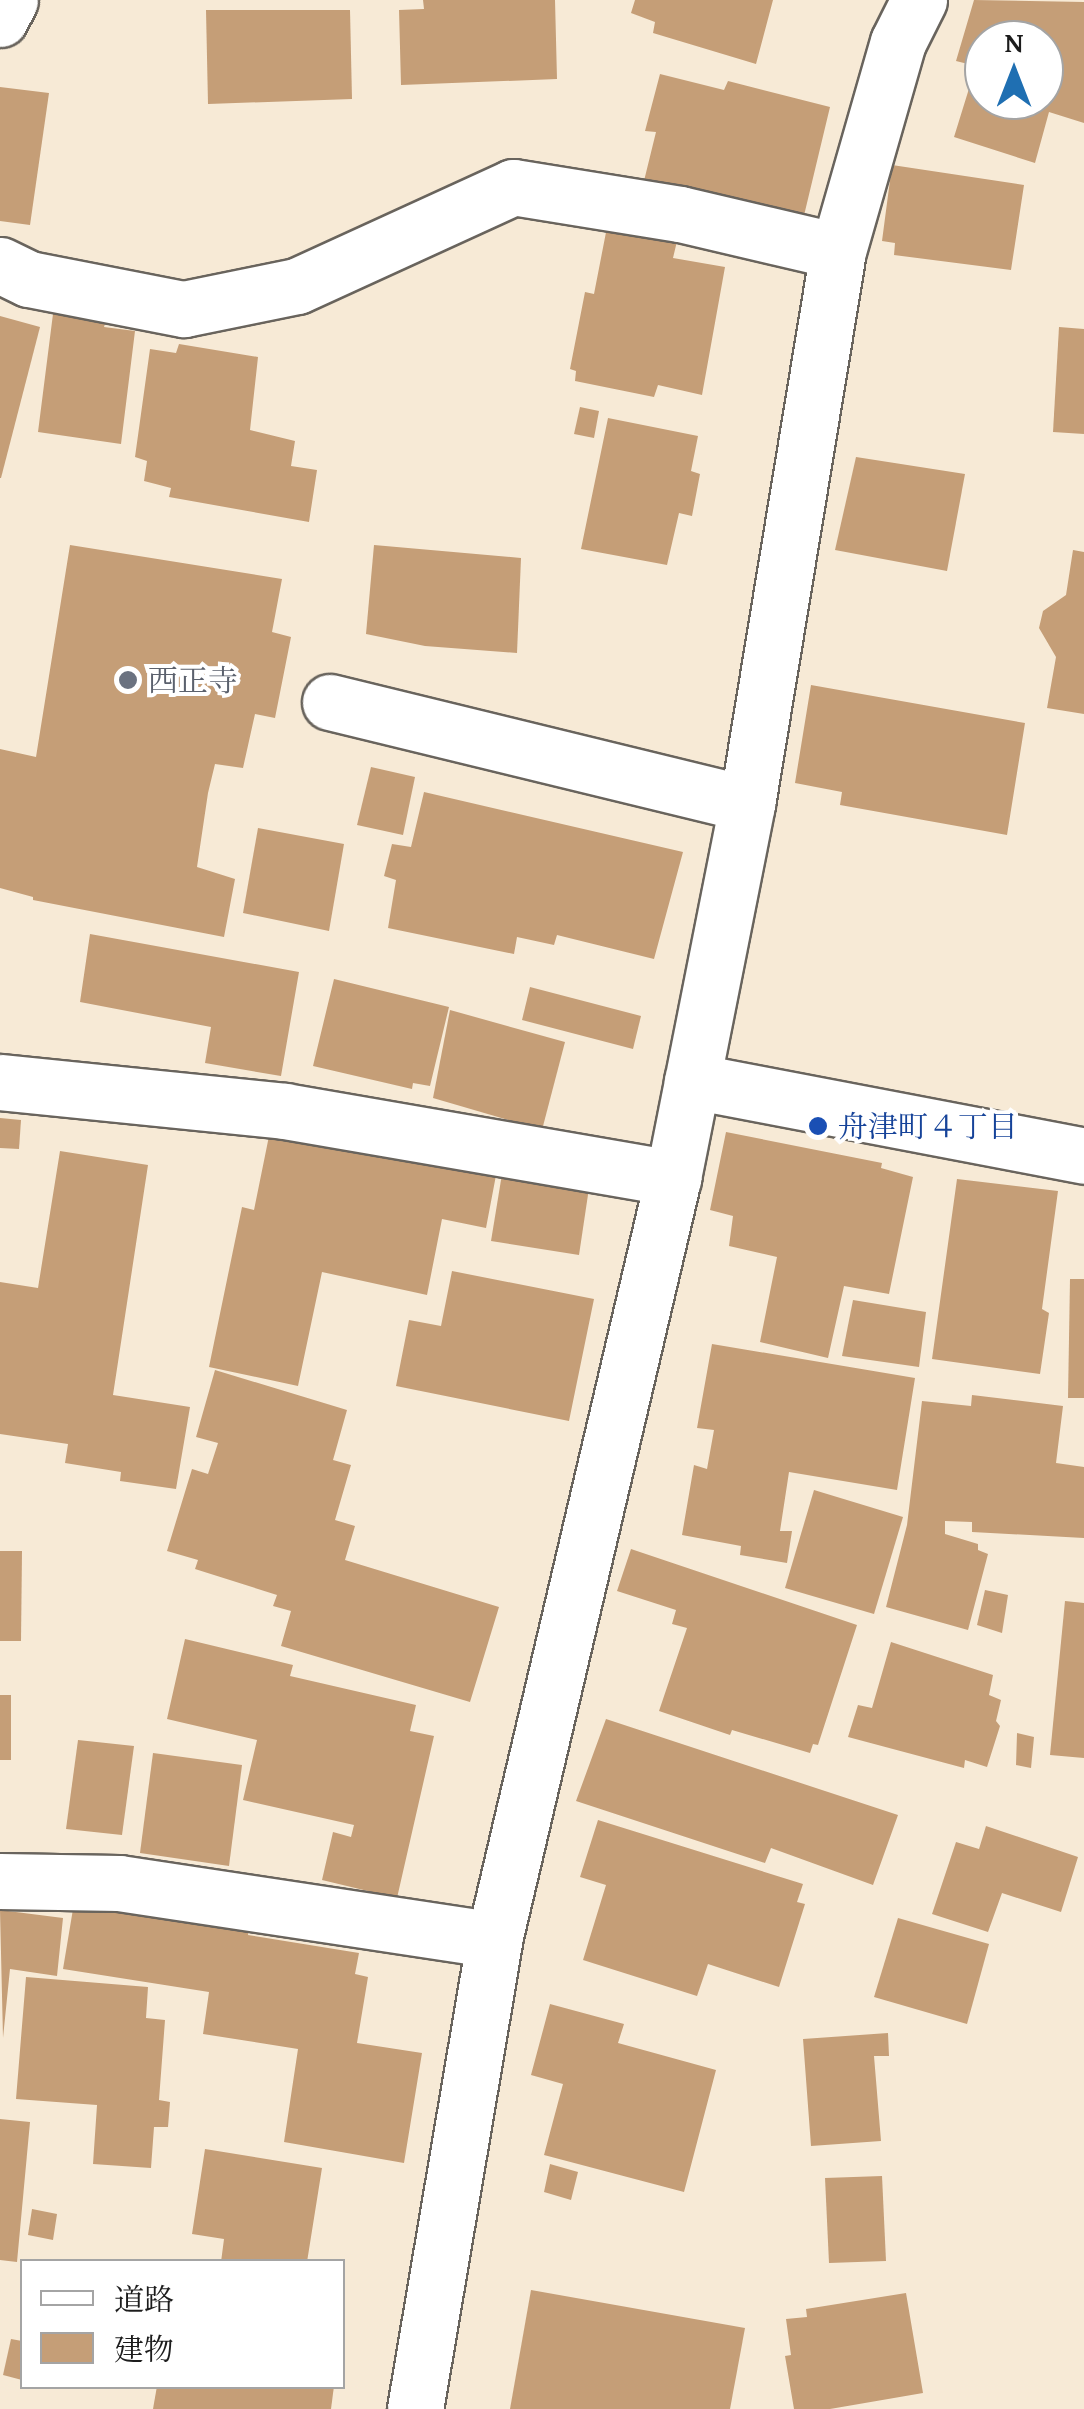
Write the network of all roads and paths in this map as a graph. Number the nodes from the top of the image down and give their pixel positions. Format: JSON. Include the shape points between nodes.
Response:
{"nodes":[{"id":1,"x":10,"y":0,"type":"edge"},
{"id":2,"x":919,"y":0,"type":"edge"},
{"id":3,"x":0,"y":19,"type":"edge"},
{"id":4,"x":838,"y":251,"type":"junction"},
{"id":5,"x":0,"y":266,"type":"edge"},
{"id":6,"x":330,"y":702,"type":"dead end"},
{"id":7,"x":747,"y":804,"type":"junction"},
{"id":8,"x":692,"y":1081,"type":"junction"},
{"id":9,"x":0,"y":1082,"type":"edge"},
{"id":10,"x":1084,"y":1156,"type":"edge"},
{"id":11,"x":673,"y":1178,"type":"junction"},
{"id":12,"x":0,"y":1881,"type":"edge"},
{"id":13,"x":494,"y":1940,"type":"junction"},
{"id":14,"x":415,"y":2409,"type":"edge"}],
"edges":[{"from":1,"to":3,"type":"street"},
{"from":2,"to":4,"type":"street","via":[[898,42]]},
{"from":4,"to":5,"type":"street","via":[[680,214],[513,187],[297,286],[184,310],[29,279]]},
{"from":4,"to":7,"type":"street"},
{"from":6,"to":7,"type":"street"},
{"from":7,"to":8,"type":"street"},
{"from":8,"to":10,"type":"street"},
{"from":8,"to":11,"type":"street"},
{"from":9,"to":11,"type":"street","via":[[285,1110]]},
{"from":11,"to":13,"type":"street"},
{"from":12,"to":13,"type":"street","via":[[119,1882]]},
{"from":13,"to":14,"type":"street"}]}
